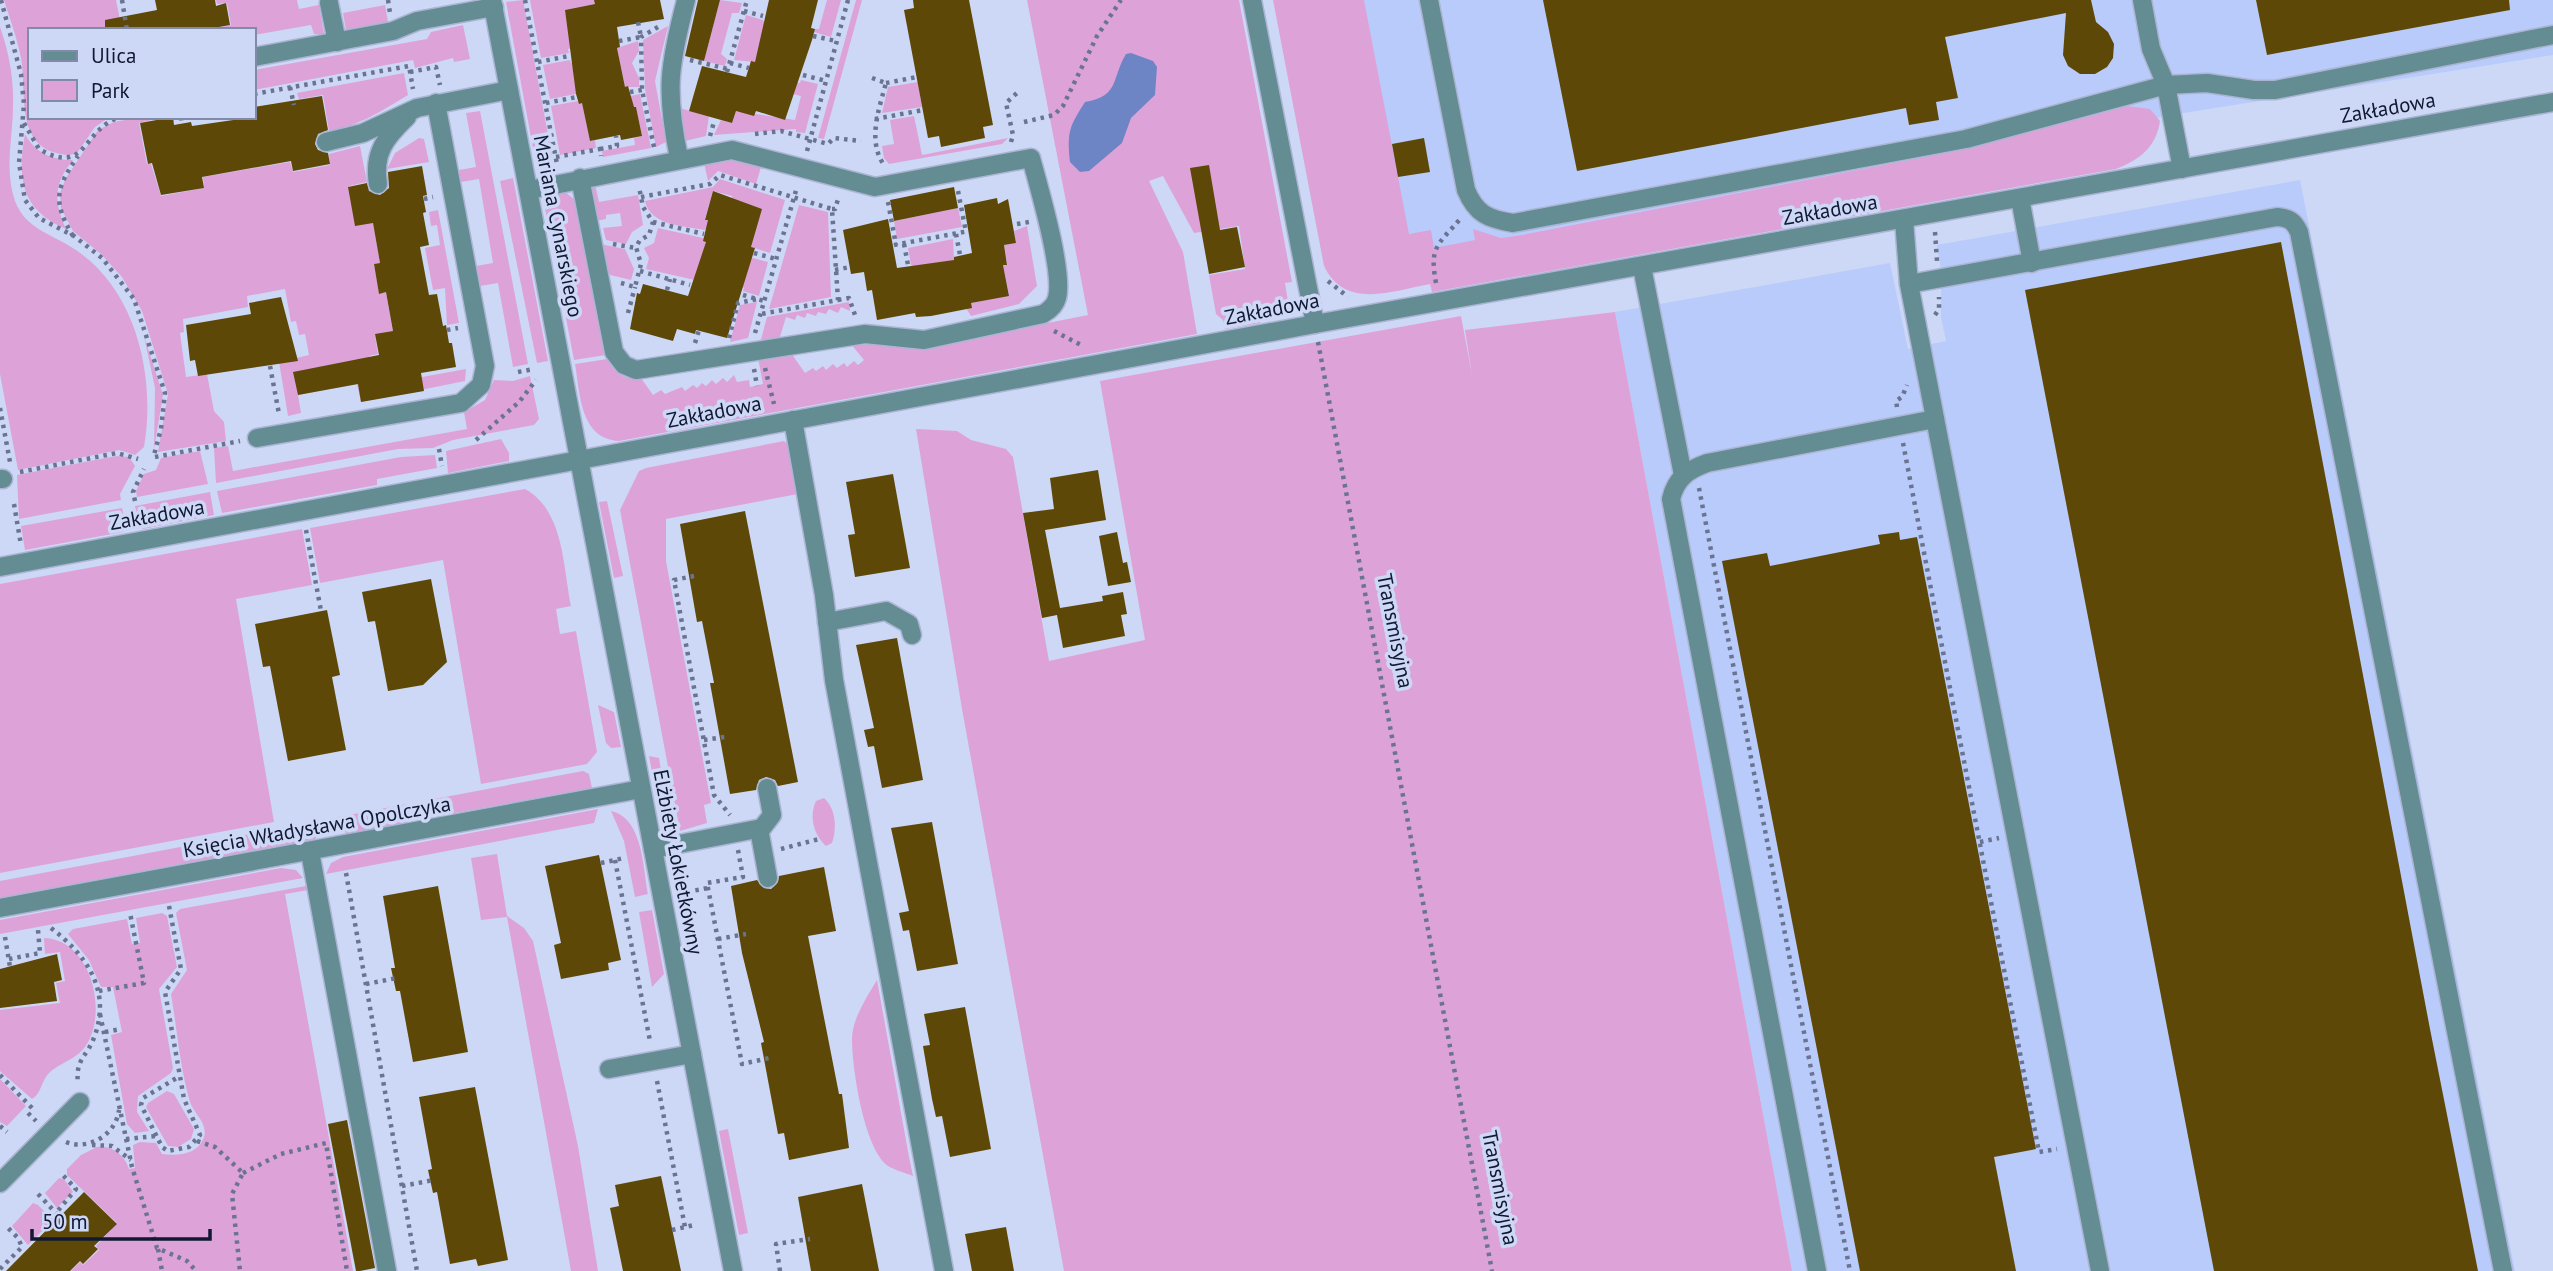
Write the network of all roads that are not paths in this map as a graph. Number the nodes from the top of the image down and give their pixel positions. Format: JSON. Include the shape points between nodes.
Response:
{"nodes":[{"id":1,"x":686,"y":0,"type":"edge"},
{"id":2,"x":1252,"y":0,"type":"edge"},
{"id":3,"x":1429,"y":0,"type":"edge"},
{"id":4,"x":2142,"y":0,"type":"edge"},
{"id":5,"x":329,"y":3,"type":"dead end"},
{"id":6,"x":493,"y":4,"type":"edge"},
{"id":7,"x":2553,"y":34,"type":"edge"},
{"id":8,"x":337,"y":42,"type":"junction"},
{"id":9,"x":256,"y":57,"type":"edge"},
{"id":10,"x":2166,"y":85,"type":"junction"},
{"id":11,"x":509,"y":90,"type":"junction"},
{"id":12,"x":440,"y":102,"type":"junction"},
{"id":13,"x":2553,"y":102,"type":"edge"},
{"id":14,"x":417,"y":108,"type":"junction"},
{"id":15,"x":326,"y":142,"type":"dead end"},
{"id":16,"x":679,"y":158,"type":"junction"},
{"id":17,"x":2182,"y":170,"type":"junction"},
{"id":18,"x":580,"y":178,"type":"junction"},
{"id":19,"x":378,"y":184,"type":"dead end"},
{"id":20,"x":529,"y":190,"type":"junction"},
{"id":21,"x":2020,"y":198,"type":"junction"},
{"id":22,"x":1904,"y":220,"type":"junction"},
{"id":23,"x":2032,"y":263,"type":"junction"},
{"id":24,"x":1642,"y":267,"type":"junction"},
{"id":25,"x":1909,"y":284,"type":"junction"},
{"id":26,"x":1315,"y":324,"type":"junction"},
{"id":27,"x":1935,"y":419,"type":"junction"},
{"id":28,"x":786,"y":421,"type":"junction"},
{"id":29,"x":257,"y":438,"type":"road end"},
{"id":30,"x":579,"y":461,"type":"junction"},
{"id":31,"x":1683,"y":475,"type":"junction"},
{"id":32,"x":0,"y":567,"type":"edge"},
{"id":33,"x":827,"y":622,"type":"junction"},
{"id":34,"x":912,"y":635,"type":"dead end"},
{"id":35,"x":767,"y":788,"type":"dead end"},
{"id":36,"x":641,"y":789,"type":"junction"},
{"id":37,"x":759,"y":829,"type":"junction"},
{"id":38,"x":653,"y":849,"type":"junction"},
{"id":39,"x":310,"y":852,"type":"junction"},
{"id":40,"x":768,"y":878,"type":"dead end"},
{"id":41,"x":0,"y":908,"type":"edge"},
{"id":42,"x":692,"y":1054,"type":"junction"},
{"id":43,"x":609,"y":1069,"type":"dead end"},
{"id":44,"x":80,"y":1102,"type":"road end"},
{"id":45,"x":0,"y":1183,"type":"edge"},
{"id":46,"x":387,"y":1271,"type":"edge"},
{"id":47,"x":733,"y":1271,"type":"edge"},
{"id":48,"x":944,"y":1271,"type":"edge"},
{"id":49,"x":1817,"y":1271,"type":"edge"},
{"id":50,"x":2100,"y":1271,"type":"edge"},
{"id":51,"x":2503,"y":1271,"type":"edge"}],
"edges":[{"from":1,"to":16,"type":"street","via":[[668,100]]},
{"from":2,"to":26,"type":"street"},
{"from":3,"to":10,"type":"street","via":[[1466,190],[1472,205],[1486,218],[1513,223],[1966,139]]},
{"from":4,"to":10,"type":"street","via":[[2151,49]]},
{"from":5,"to":8,"type":"street"},
{"from":6,"to":8,"type":"street","via":[[417,21],[393,32]]},
{"from":6,"to":11,"type":"street","name":"Mariana Cynarskiego"},
{"from":7,"to":10,"type":"street","via":[[2275,90],[2207,83]]},
{"from":8,"to":9,"type":"street"},
{"from":10,"to":17,"type":"street"},
{"from":11,"to":12,"type":"street"},
{"from":11,"to":20,"type":"street","name":"Mariana Cynarskiego"},
{"from":12,"to":14,"type":"street"},
{"from":12,"to":29,"type":"street","via":[[485,366],[481,385],[461,402]]},
{"from":13,"to":17,"type":"street","name":"Zakładowa"},
{"from":14,"to":15,"type":"street","via":[[363,133]]},
{"from":14,"to":19,"type":"street","via":[[380,147]]},
{"from":16,"to":18,"type":"street"},
{"from":16,"to":18,"type":"street","via":[[732,150],[875,187],[1031,158],[1058,296],[1053,306],[1037,315],[923,340],[858,335],[629,369],[614,352]]},
{"from":17,"to":21,"type":"street","name":"Zakładowa"},
{"from":18,"to":20,"type":"street"},
{"from":20,"to":30,"type":"street","name":"Mariana Cynarskiego"},
{"from":21,"to":22,"type":"street","name":"Zakładowa"},
{"from":21,"to":23,"type":"street"},
{"from":22,"to":24,"type":"street","name":"Zakładowa"},
{"from":22,"to":25,"type":"street"},
{"from":23,"to":25,"type":"street"},
{"from":23,"to":51,"type":"street","via":[[2277,217],[2288,218],[2299,232]]},
{"from":24,"to":26,"type":"street","name":"Zakładowa"},
{"from":24,"to":31,"type":"street"},
{"from":25,"to":27,"type":"street"},
{"from":26,"to":28,"type":"street","name":"Zakładowa"},
{"from":27,"to":31,"type":"street","via":[[1707,463]]},
{"from":27,"to":50,"type":"street"},
{"from":28,"to":30,"type":"street","name":"Zakładowa"},
{"from":28,"to":33,"type":"street"},
{"from":30,"to":32,"type":"street","name":"Zakładowa"},
{"from":30,"to":36,"type":"street","name":"Elżbiety Łokietkówny"},
{"from":31,"to":49,"type":"street","via":[[1674,486],[1673,518]]},
{"from":33,"to":34,"type":"street","via":[[886,611],[909,624]]},
{"from":33,"to":48,"type":"street"},
{"from":35,"to":37,"type":"street","via":[[772,815]]},
{"from":36,"to":38,"type":"street","name":"Elżbiety Łokietkówny"},
{"from":36,"to":39,"type":"street","name":"Księcia Władysława Opolczyka"},
{"from":37,"to":38,"type":"street"},
{"from":37,"to":40,"type":"street"},
{"from":38,"to":42,"type":"street","name":"Elżbiety Łokietkówny"},
{"from":39,"to":41,"type":"street","name":"Księcia Władysława Opolczyka"},
{"from":39,"to":46,"type":"street"},
{"from":42,"to":43,"type":"street"},
{"from":42,"to":47,"type":"street","name":"Elżbiety Łokietkówny"},
{"from":44,"to":45,"type":"street"}]}
